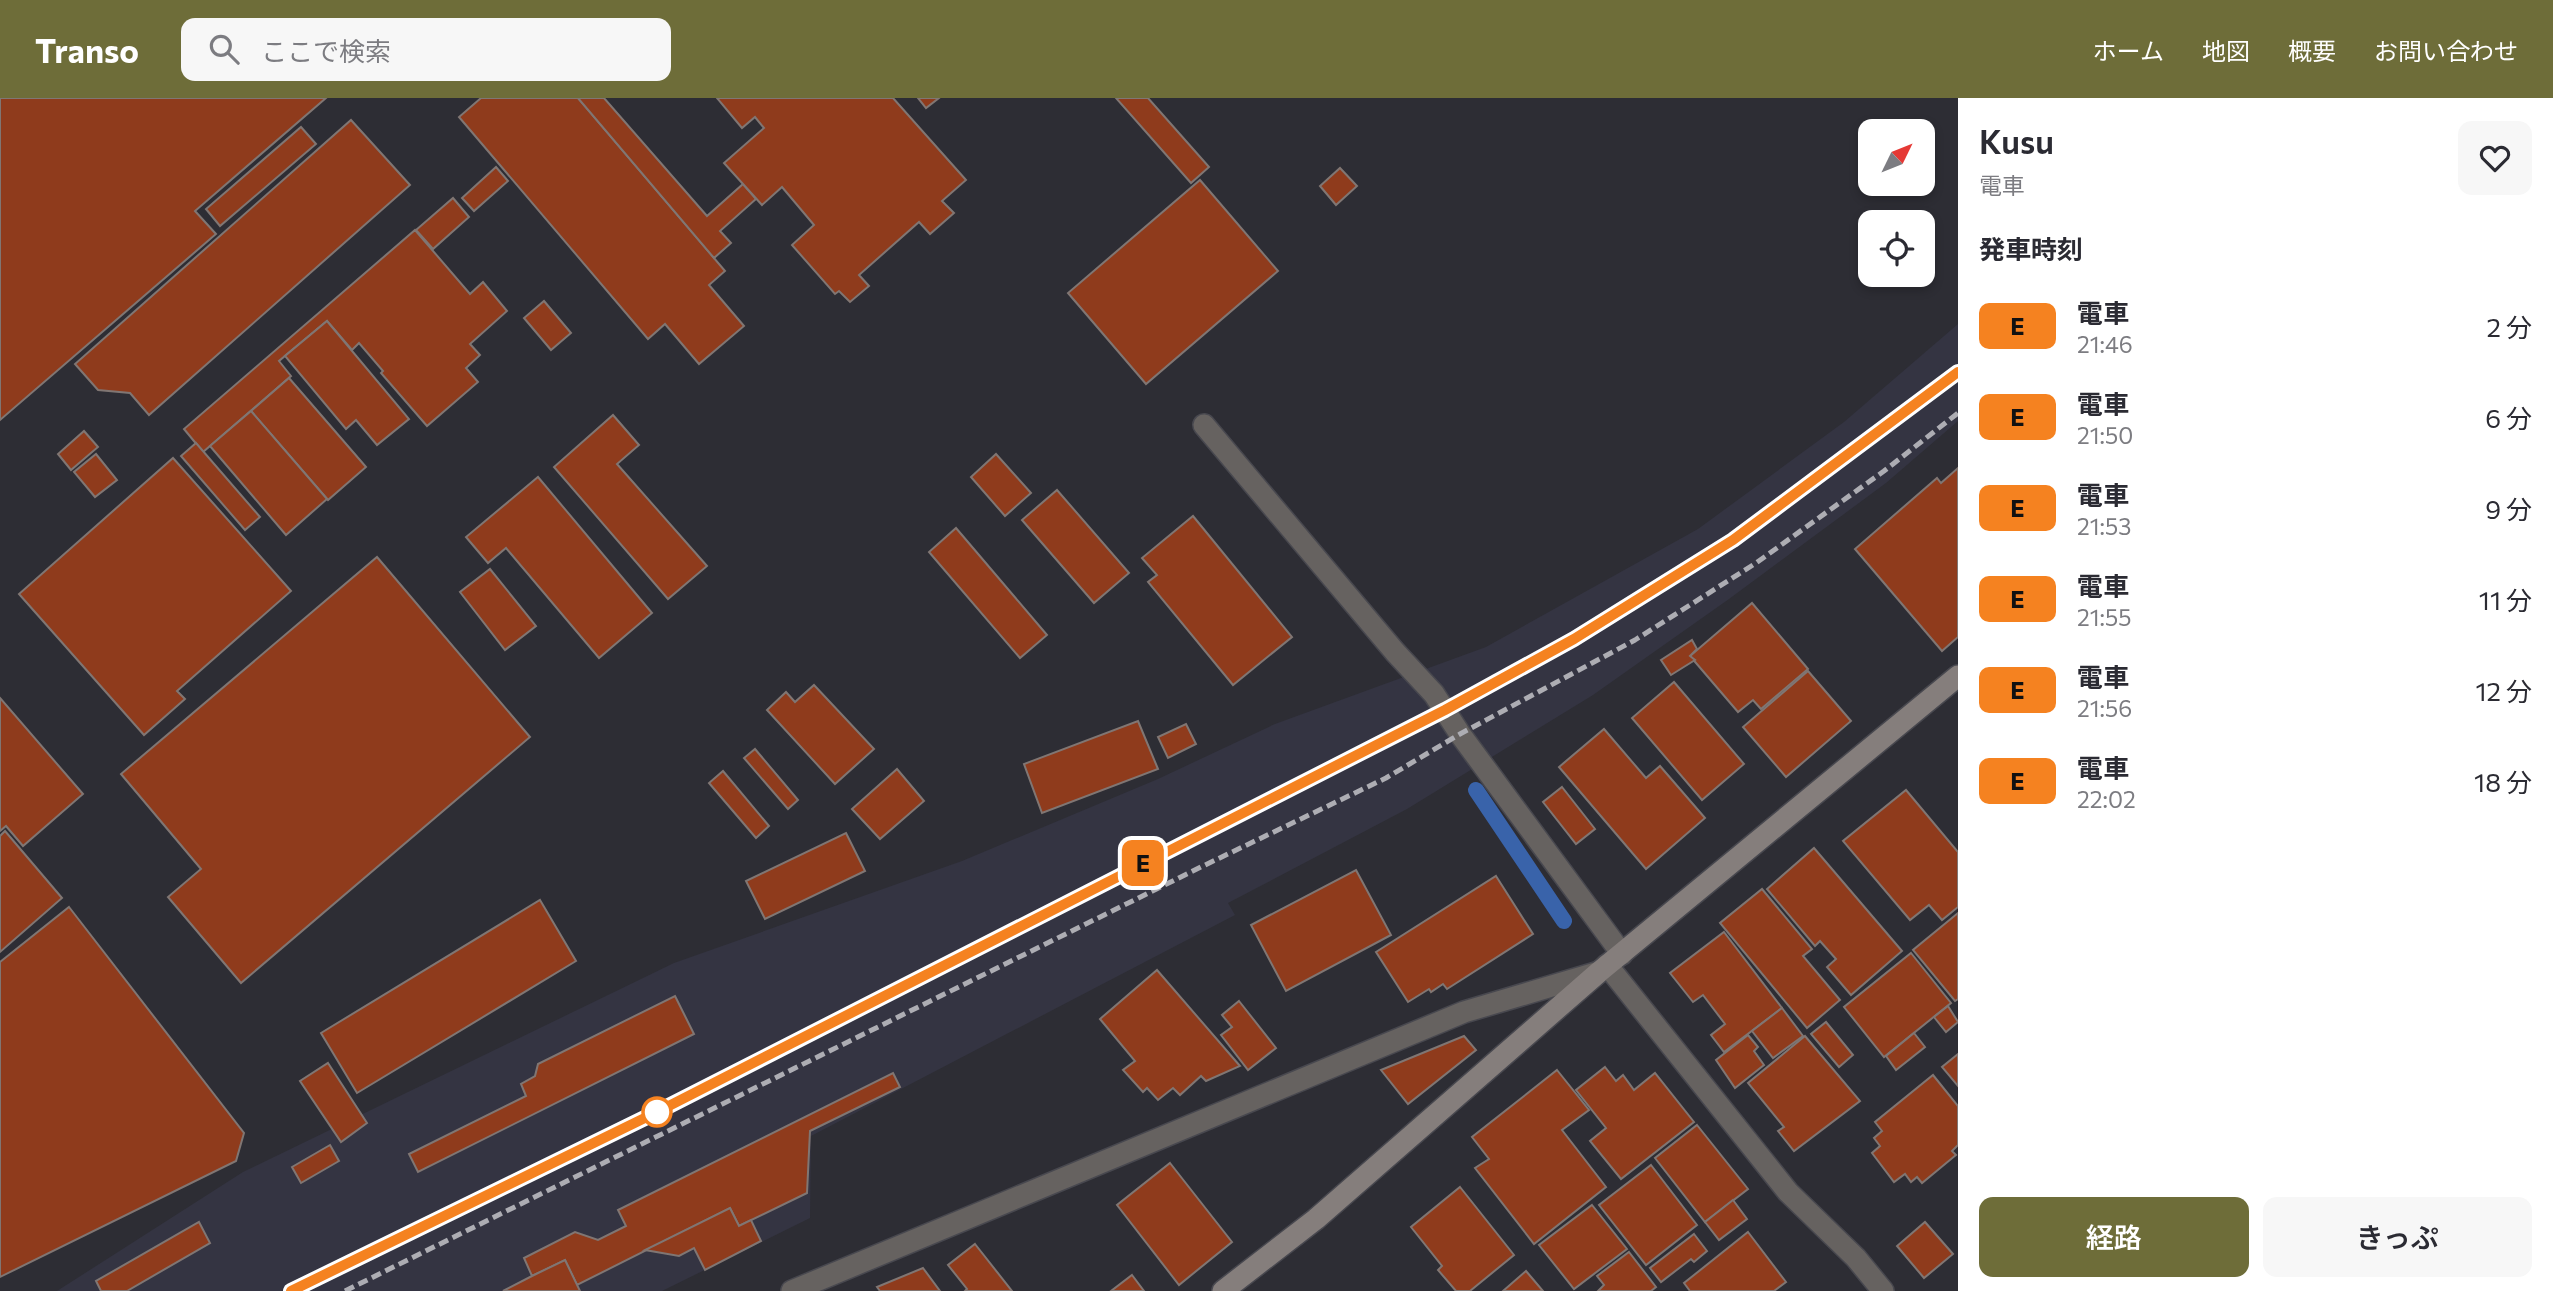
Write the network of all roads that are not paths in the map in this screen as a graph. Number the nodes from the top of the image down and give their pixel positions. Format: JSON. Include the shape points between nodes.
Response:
{"nodes":[{"id":1,"x":1204,"y":425,"type":"dead end"},
{"id":2,"x":1958,"y":676,"type":"edge"},
{"id":3,"x":1609,"y":963,"type":"junction"},
{"id":4,"x":792,"y":1291,"type":"edge"},
{"id":5,"x":1223,"y":1291,"type":"edge"},
{"id":6,"x":1883,"y":1291,"type":"edge"}],
"edges":[{"from":1,"to":3,"type":"street","via":[[1434,694]]},
{"from":2,"to":3,"type":"street"},
{"from":3,"to":4,"type":"street","via":[[1464,1012]]},
{"from":3,"to":5,"type":"street","via":[[1316,1219]]},
{"from":3,"to":6,"type":"street","via":[[1788,1192]]}]}
